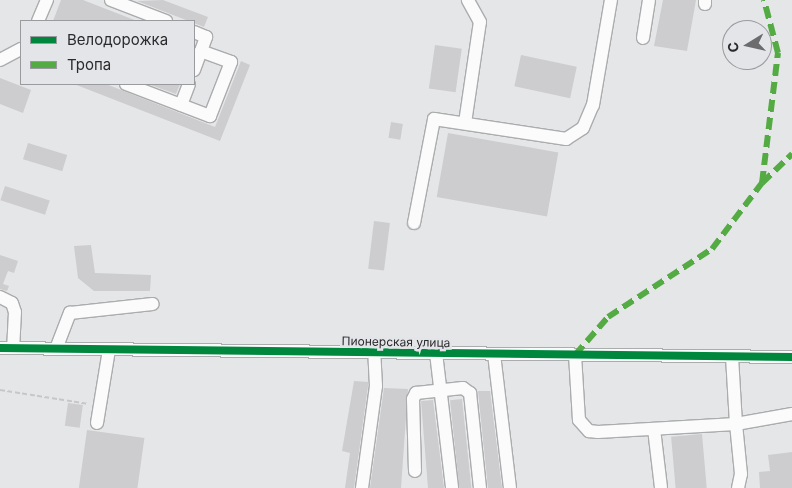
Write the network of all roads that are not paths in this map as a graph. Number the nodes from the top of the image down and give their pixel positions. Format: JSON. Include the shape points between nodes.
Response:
{"nodes":[{"id":1,"x":47,"y":0,"type":"edge"},
{"id":2,"x":111,"y":0,"type":"edge"},
{"id":3,"x":468,"y":0,"type":"edge"},
{"id":4,"x":611,"y":0,"type":"edge"},
{"id":5,"x":649,"y":0,"type":"edge"},
{"id":6,"x":38,"y":20,"type":"edge"},
{"id":7,"x":163,"y":20,"type":"edge"},
{"id":8,"x":195,"y":32,"type":"edge"},
{"id":9,"x":643,"y":38,"type":"dead end"},
{"id":10,"x":20,"y":50,"type":"edge"},
{"id":11,"x":201,"y":50,"type":"junction"},
{"id":12,"x":0,"y":60,"type":"edge"},
{"id":13,"x":195,"y":67,"type":"edge"},
{"id":14,"x":129,"y":85,"type":"edge"},
{"id":15,"x":188,"y":85,"type":"edge"},
{"id":16,"x":180,"y":105,"type":"junction"},
{"id":17,"x":465,"y":123,"type":"junction"},
{"id":18,"x":414,"y":223,"type":"dead end"},
{"id":19,"x":0,"y":297,"type":"edge"},
{"id":20,"x":153,"y":304,"type":"dead end"},
{"id":21,"x":0,"y":348,"type":"edge"},
{"id":22,"x":13,"y":348,"type":"junction"},
{"id":23,"x":56,"y":349,"type":"junction"},
{"id":24,"x":109,"y":350,"type":"junction"},
{"id":25,"x":374,"y":353,"type":"junction"},
{"id":26,"x":436,"y":353,"type":"junction"},
{"id":27,"x":494,"y":354,"type":"junction"},
{"id":28,"x":575,"y":355,"type":"junction"},
{"id":29,"x":732,"y":356,"type":"junction"},
{"id":30,"x":792,"y":357,"type":"edge"},
{"id":31,"x":440,"y":389,"type":"junction"},
{"id":32,"x":792,"y":414,"type":"edge"},
{"id":33,"x":97,"y":423,"type":"dead end"},
{"id":34,"x":736,"y":424,"type":"junction"},
{"id":35,"x":654,"y":429,"type":"junction"},
{"id":36,"x":415,"y":471,"type":"dead end"},
{"id":37,"x":741,"y":474,"type":"junction"},
{"id":38,"x":362,"y":488,"type":"edge"},
{"id":39,"x":452,"y":488,"type":"edge"},
{"id":40,"x":480,"y":488,"type":"edge"},
{"id":41,"x":510,"y":488,"type":"edge"},
{"id":42,"x":661,"y":488,"type":"edge"},
{"id":43,"x":738,"y":488,"type":"edge"},
{"id":44,"x":744,"y":488,"type":"edge"}],
"edges":[{"from":1,"to":6,"type":"street"},
{"from":2,"to":7,"type":"street"},
{"from":3,"to":17,"type":"street","via":[[480,22]]},
{"from":4,"to":17,"type":"street","via":[[592,105],[582,128],[566,139]]},
{"from":5,"to":9,"type":"street"},
{"from":8,"to":11,"type":"street","via":[[206,37]]},
{"from":10,"to":12,"type":"street"},
{"from":11,"to":13,"type":"street"},
{"from":11,"to":16,"type":"street","via":[[231,62],[210,116]]},
{"from":14,"to":16,"type":"street"},
{"from":15,"to":16,"type":"street"},
{"from":17,"to":18,"type":"street","via":[[434,119]]},
{"from":19,"to":22,"type":"street","via":[[12,303],[15,312]]},
{"from":20,"to":23,"type":"street","via":[[70,313]]},
{"from":21,"to":22,"type":"street","name":"Пионерская улица"},
{"from":22,"to":23,"type":"street","name":"Пионерская улица"},
{"from":23,"to":24,"type":"street","name":"Пионерская улица"},
{"from":24,"to":25,"type":"street","name":"Пионерская улица"},
{"from":24,"to":33,"type":"street"},
{"from":25,"to":26,"type":"street","name":"Пионерская улица"},
{"from":25,"to":38,"type":"street","via":[[376,386]]},
{"from":26,"to":27,"type":"street","name":"Пионерская улица"},
{"from":26,"to":31,"type":"street"},
{"from":27,"to":28,"type":"street","name":"Пионерская улица"},
{"from":27,"to":41,"type":"street"},
{"from":28,"to":29,"type":"street","name":"Пионерская улица"},
{"from":28,"to":35,"type":"street","via":[[577,411],[582,426],[598,432]]},
{"from":29,"to":30,"type":"street","name":"Пионерская улица"},
{"from":29,"to":34,"type":"street"},
{"from":31,"to":36,"type":"street","via":[[416,393],[412,399]]},
{"from":31,"to":39,"type":"street"},
{"from":31,"to":40,"type":"street","via":[[463,388],[470,394]]},
{"from":32,"to":34,"type":"street"},
{"from":34,"to":35,"type":"street"},
{"from":34,"to":37,"type":"street"},
{"from":35,"to":42,"type":"street"},
{"from":37,"to":43,"type":"street"},
{"from":37,"to":44,"type":"street"}]}
